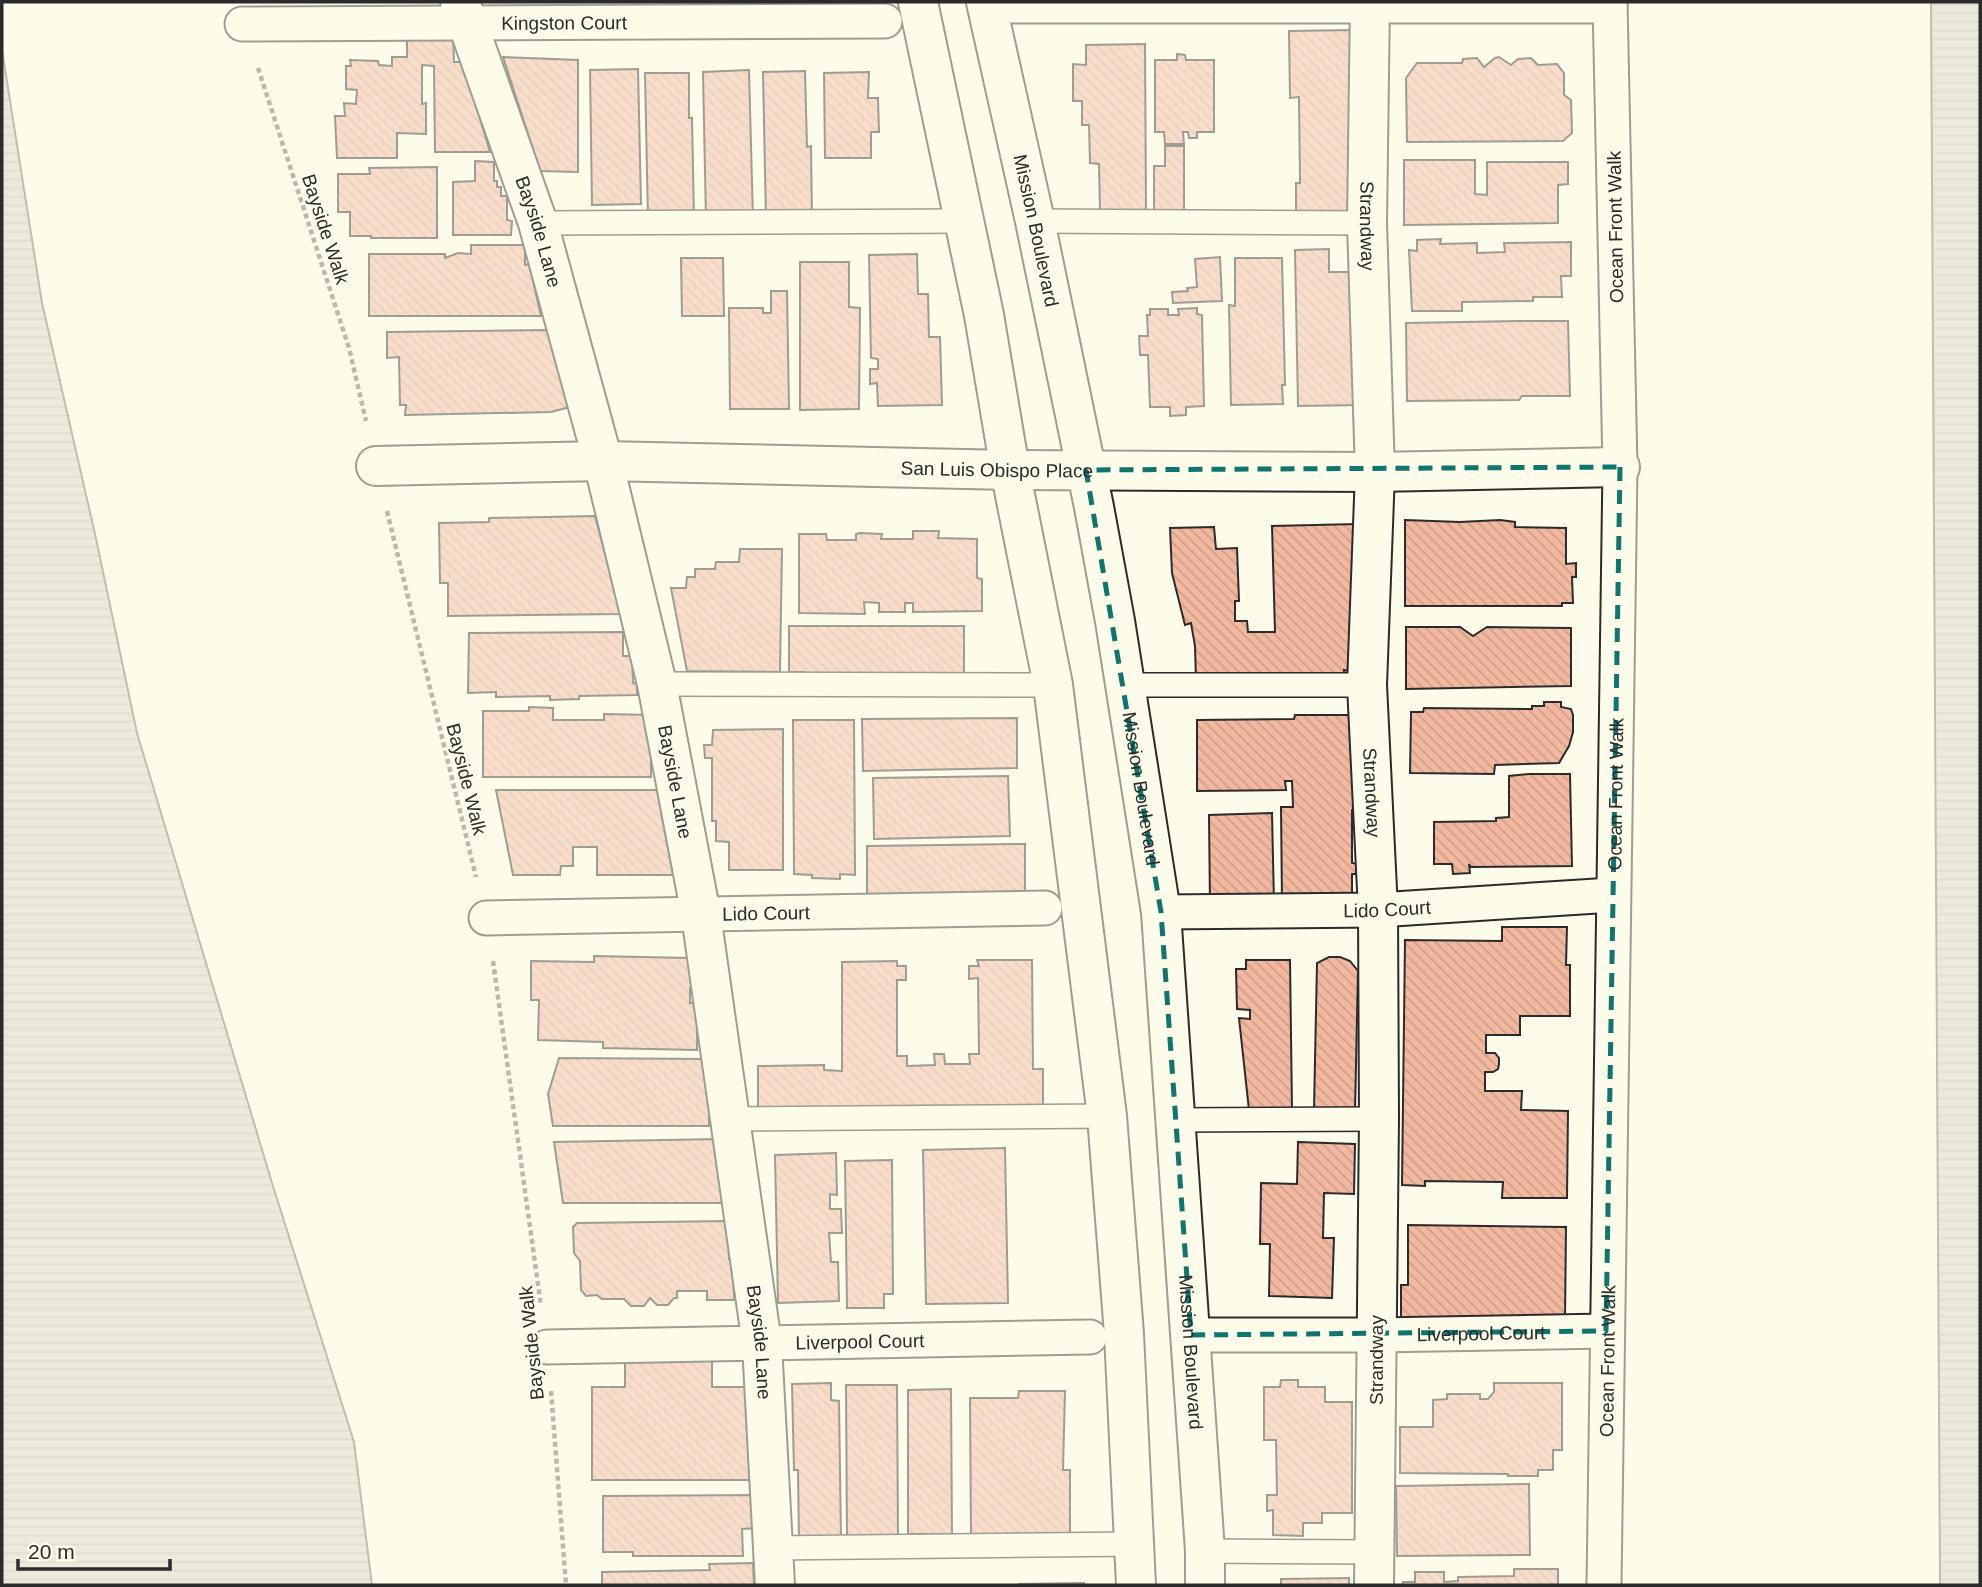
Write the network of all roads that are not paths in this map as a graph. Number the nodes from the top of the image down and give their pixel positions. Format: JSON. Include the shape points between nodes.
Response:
{"nodes":[{"id":1,"x":918,"y":2,"type":"edge"},
{"id":2,"x":986,"y":4,"type":"edge"},
{"id":3,"x":1610,"y":4,"type":"edge"},
{"id":4,"x":1370,"y":5,"type":"edge"},
{"id":5,"x":464,"y":12,"type":"edge"},
{"id":6,"x":885,"y":21,"type":"dead end"},
{"id":7,"x":242,"y":23,"type":"road end"},
{"id":8,"x":965,"y":221,"type":"junction"},
{"id":9,"x":1035,"y":221,"type":"junction"},
{"id":10,"x":538,"y":223,"type":"junction"},
{"id":11,"x":1367,"y":223,"type":"junction"},
{"id":12,"x":603,"y":461,"type":"junction"},
{"id":13,"x":376,"y":466,"type":"road end"},
{"id":14,"x":1620,"y":467,"type":"junction"},
{"id":15,"x":1010,"y":470,"type":"junction"},
{"id":16,"x":1086,"y":470,"type":"junction"},
{"id":17,"x":1375,"y":472,"type":"junction"},
{"id":18,"x":657,"y":684,"type":"junction"},
{"id":19,"x":1053,"y":685,"type":"junction"},
{"id":20,"x":1126,"y":685,"type":"junction"},
{"id":21,"x":1367,"y":685,"type":"junction"},
{"id":22,"x":1612,"y":895,"type":"junction"},
{"id":23,"x":1045,"y":908,"type":"dead end"},
{"id":24,"x":1378,"y":910,"type":"junction"},
{"id":25,"x":1161,"y":912,"type":"junction"},
{"id":26,"x":701,"y":915,"type":"junction"},
{"id":27,"x":486,"y":918,"type":"road end"},
{"id":28,"x":1107,"y":1116,"type":"junction"},
{"id":29,"x":730,"y":1119,"type":"junction"},
{"id":30,"x":1379,"y":1119,"type":"junction"},
{"id":31,"x":1174,"y":1120,"type":"junction"},
{"id":32,"x":1606,"y":1331,"type":"junction"},
{"id":33,"x":1191,"y":1335,"type":"junction"},
{"id":34,"x":1376,"y":1335,"type":"junction"},
{"id":35,"x":1090,"y":1337,"type":"dead end"},
{"id":36,"x":762,"y":1344,"type":"junction"},
{"id":37,"x":547,"y":1347,"type":"road end"},
{"id":38,"x":1134,"y":1544,"type":"junction"},
{"id":39,"x":774,"y":1567,"type":"edge"},
{"id":40,"x":1205,"y":1568,"type":"edge"},
{"id":41,"x":1374,"y":1569,"type":"edge"},
{"id":42,"x":1136,"y":1585,"type":"edge"},
{"id":43,"x":1604,"y":1585,"type":"edge"}],
"edges":[{"from":1,"to":8,"type":"street"},
{"from":2,"to":4,"type":"street"},
{"from":2,"to":9,"type":"street","name":"Mission Boulevard"},
{"from":3,"to":4,"type":"street"},
{"from":3,"to":14,"type":"street","name":"Ocean Front Walk"},
{"from":4,"to":11,"type":"street","name":"Strandway"},
{"from":5,"to":6,"type":"street","name":"Kingston Court"},
{"from":5,"to":7,"type":"street","name":"Kingston Court"},
{"from":5,"to":10,"type":"street","name":"Bayside Lane"},
{"from":8,"to":10,"type":"lane"},
{"from":8,"to":15,"type":"street"},
{"from":9,"to":11,"type":"lane"},
{"from":9,"to":16,"type":"street","name":"Mission Boulevard"},
{"from":10,"to":12,"type":"street","name":"Bayside Lane"},
{"from":11,"to":17,"type":"street","name":"Strandway"},
{"from":12,"to":13,"type":"street","name":"San Luis Obispo Place"},
{"from":12,"to":15,"type":"street","name":"San Luis Obispo Place"},
{"from":12,"to":18,"type":"street","name":"Bayside Lane"},
{"from":14,"to":17,"type":"street","name":"San Luis Obispo Place"},
{"from":14,"to":22,"type":"street","name":"Ocean Front Walk"},
{"from":15,"to":16,"type":"street","name":"San Luis Obispo Place"},
{"from":15,"to":19,"type":"street"},
{"from":16,"to":17,"type":"street","name":"San Luis Obispo Place"},
{"from":16,"to":20,"type":"street","name":"Mission Boulevard"},
{"from":17,"to":21,"type":"street","name":"Strandway"},
{"from":18,"to":19,"type":"lane"},
{"from":18,"to":26,"type":"street","name":"Bayside Lane"},
{"from":19,"to":28,"type":"street"},
{"from":20,"to":21,"type":"lane"},
{"from":20,"to":25,"type":"street","name":"Mission Boulevard"},
{"from":21,"to":24,"type":"street","name":"Strandway"},
{"from":22,"to":24,"type":"street","name":"Lido Court"},
{"from":22,"to":32,"type":"street","name":"Ocean Front Walk"},
{"from":23,"to":26,"type":"street","name":"Lido Court"},
{"from":24,"to":25,"type":"street","name":"Lido Court"},
{"from":24,"to":30,"type":"street","name":"Strandway"},
{"from":25,"to":31,"type":"street","name":"Mission Boulevard"},
{"from":26,"to":27,"type":"street","name":"Lido Court"},
{"from":26,"to":29,"type":"street","name":"Bayside Lane"},
{"from":28,"to":29,"type":"lane"},
{"from":28,"to":38,"type":"street"},
{"from":29,"to":36,"type":"street","name":"Bayside Lane"},
{"from":30,"to":31,"type":"lane"},
{"from":30,"to":34,"type":"street","name":"Strandway"},
{"from":31,"to":33,"type":"street","name":"Mission Boulevard"},
{"from":32,"to":34,"type":"street","name":"Liverpool Court"},
{"from":32,"to":43,"type":"street","name":"Ocean Front Walk"},
{"from":33,"to":34,"type":"street","name":"Liverpool Court"},
{"from":33,"to":40,"type":"street","name":"Mission Boulevard"},
{"from":34,"to":41,"type":"street","name":"Strandway"},
{"from":35,"to":36,"type":"street","name":"Liverpool Court"},
{"from":36,"to":37,"type":"street","name":"Liverpool Court"},
{"from":36,"to":39,"type":"street","name":"Bayside Lane"},
{"from":38,"to":39,"type":"lane"},
{"from":38,"to":42,"type":"street"},
{"from":40,"to":41,"type":"lane"}]}
